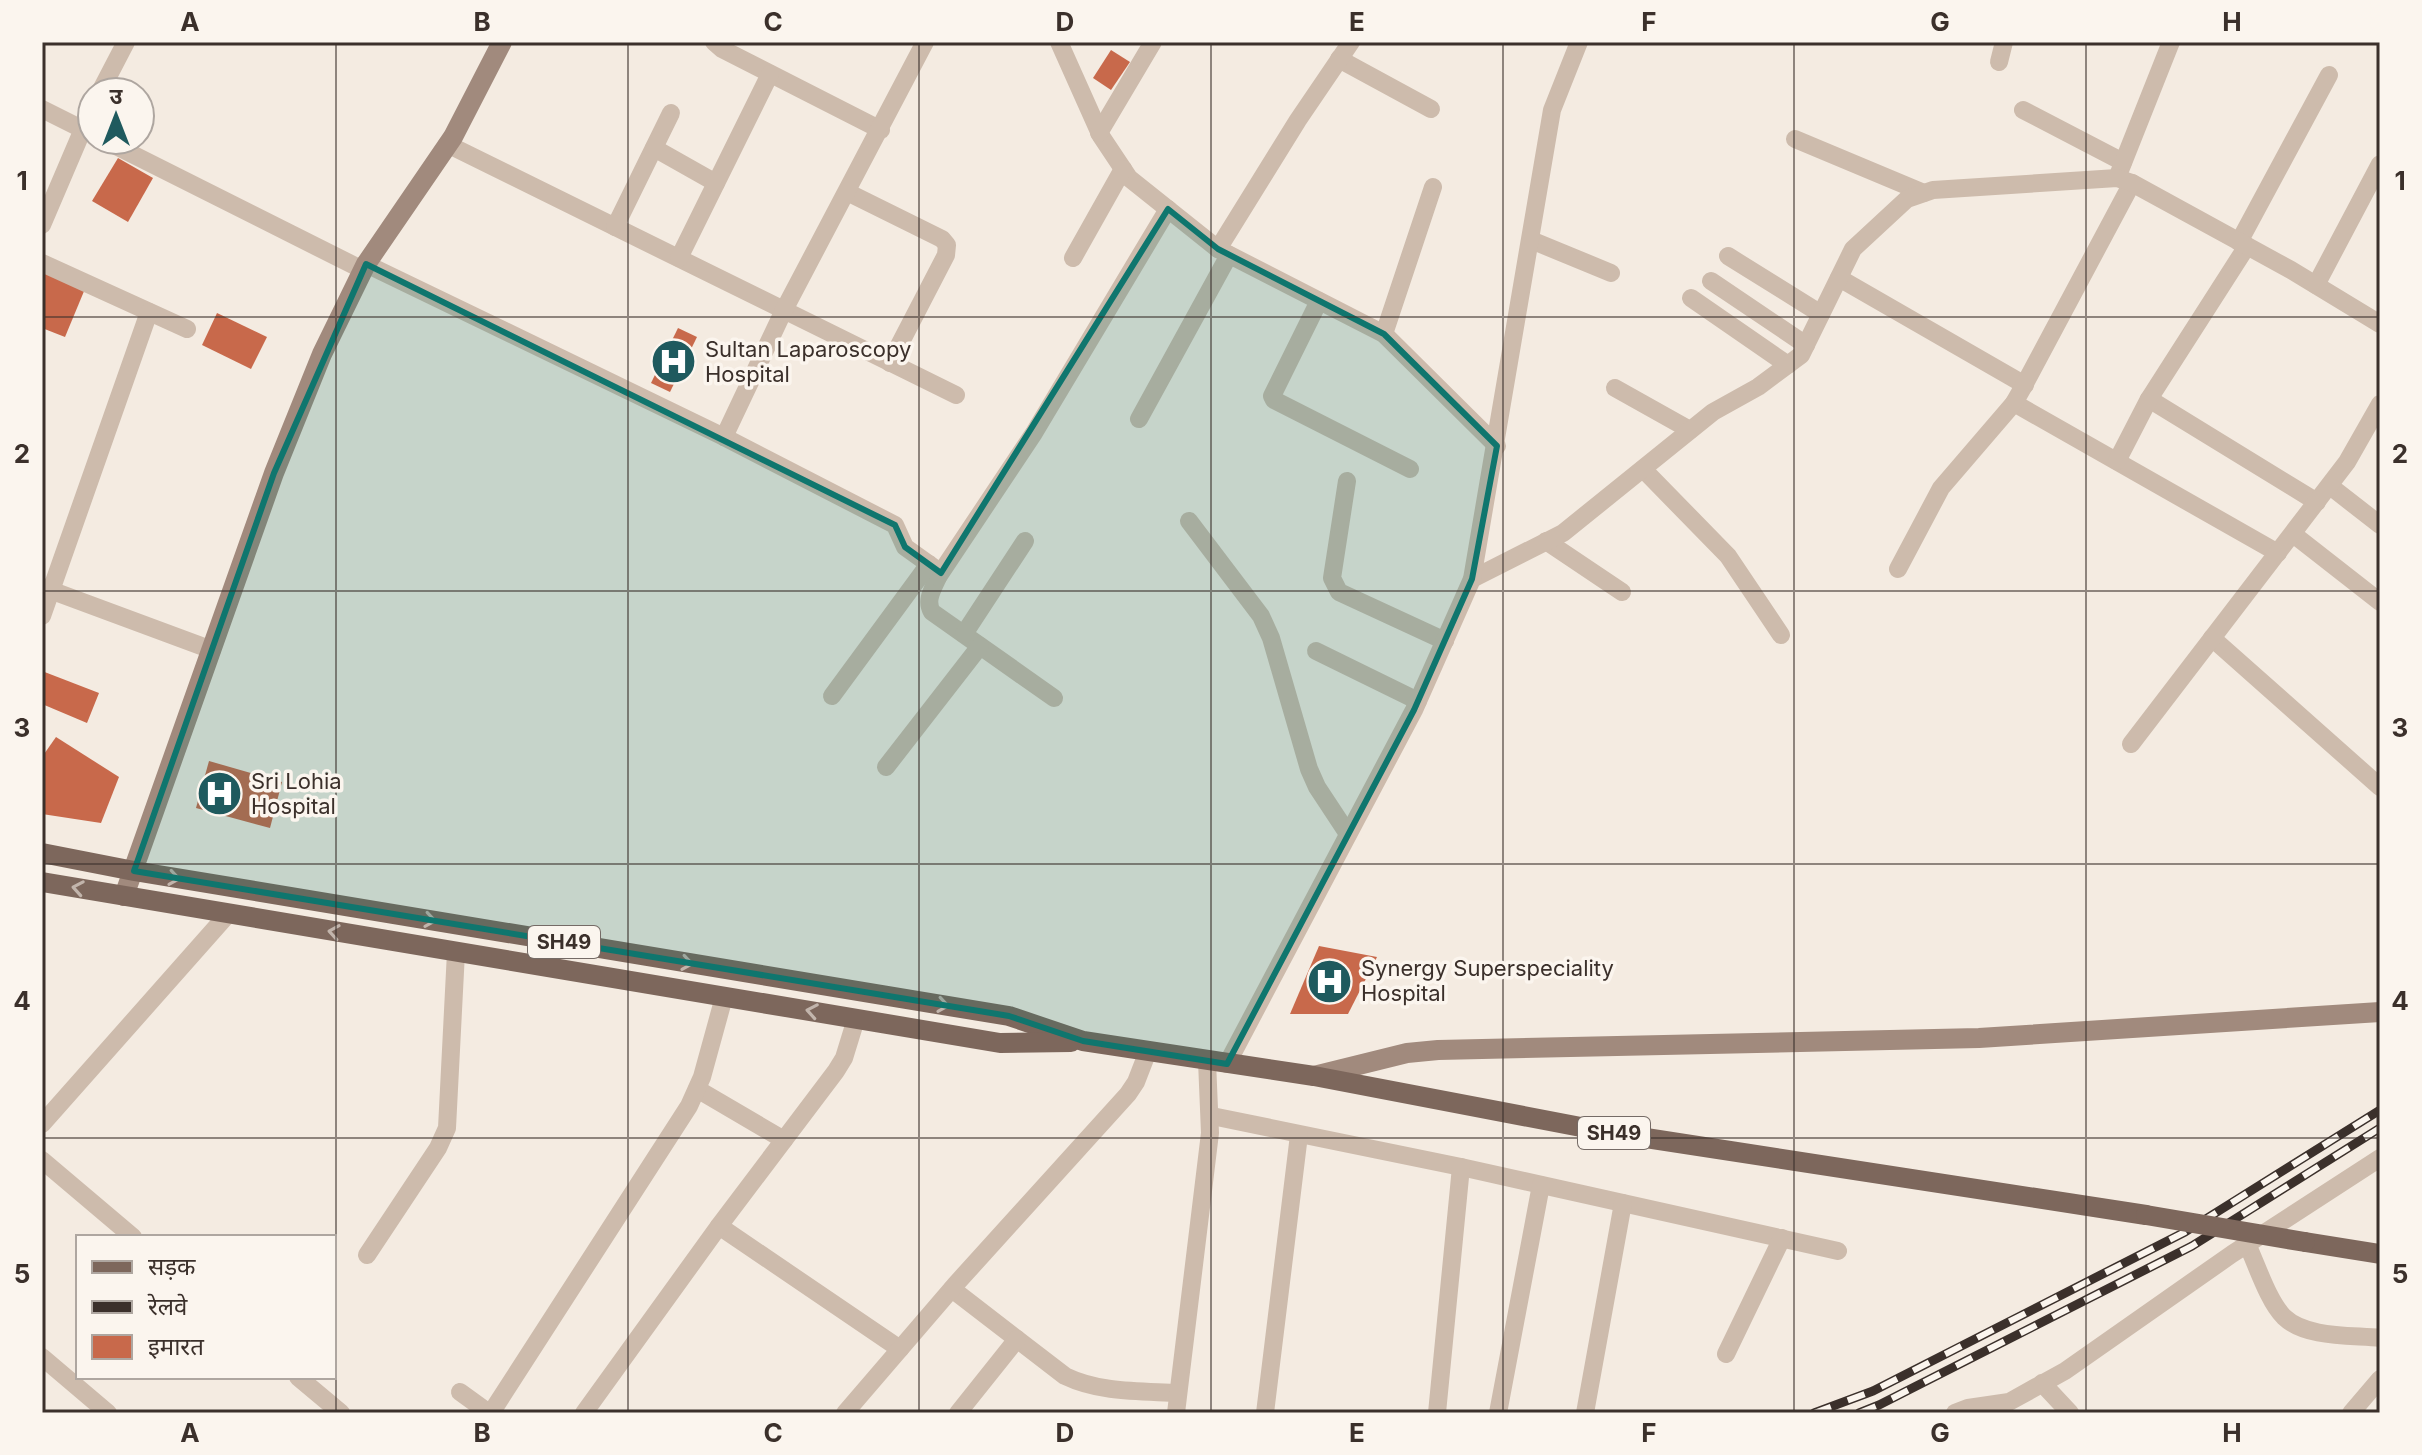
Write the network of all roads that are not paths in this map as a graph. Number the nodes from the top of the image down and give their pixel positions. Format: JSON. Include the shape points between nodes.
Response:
{"nodes":[{"id":1,"x":126,"y":42,"type":"edge"},
{"id":2,"x":502,"y":42,"type":"edge"},
{"id":3,"x":714,"y":42,"type":"edge"},
{"id":4,"x":925,"y":42,"type":"edge"},
{"id":5,"x":1059,"y":42,"type":"edge"},
{"id":6,"x":1153,"y":42,"type":"edge"},
{"id":7,"x":1351,"y":42,"type":"edge"},
{"id":8,"x":1579,"y":42,"type":"edge"},
{"id":9,"x":2004,"y":42,"type":"edge"},
{"id":10,"x":2171,"y":42,"type":"edge"},
{"id":11,"x":1339,"y":59,"type":"junction"},
{"id":12,"x":1999,"y":62,"type":"dead end"},
{"id":13,"x":770,"y":74,"type":"junction"},
{"id":14,"x":2329,"y":75,"type":"dead end"},
{"id":15,"x":108,"y":76,"type":"edge"},
{"id":16,"x":42,"y":109,"type":"edge"},
{"id":17,"x":1431,"y":109,"type":"dead end"},
{"id":18,"x":2023,"y":110,"type":"dead end"},
{"id":19,"x":671,"y":113,"type":"dead end"},
{"id":20,"x":76,"y":126,"type":"edge"},
{"id":21,"x":881,"y":130,"type":"junction"},
{"id":22,"x":1099,"y":133,"type":"junction"},
{"id":23,"x":1795,"y":139,"type":"dead end"},
{"id":24,"x":447,"y":144,"type":"junction"},
{"id":25,"x":654,"y":148,"type":"junction"},
{"id":26,"x":76,"y":154,"type":"edge"},
{"id":27,"x":137,"y":156,"type":"edge"},
{"id":28,"x":2380,"y":164,"type":"edge"},
{"id":29,"x":1123,"y":169,"type":"junction"},
{"id":30,"x":2124,"y":174,"type":"junction"},
{"id":31,"x":716,"y":183,"type":"junction"},
{"id":32,"x":1433,"y":187,"type":"dead end"},
{"id":33,"x":847,"y":192,"type":"junction"},
{"id":34,"x":1924,"y":193,"type":"junction"},
{"id":35,"x":1168,"y":209,"type":"junction"},
{"id":36,"x":42,"y":225,"type":"edge"},
{"id":37,"x":615,"y":227,"type":"junction"},
{"id":38,"x":1531,"y":240,"type":"junction"},
{"id":39,"x":2243,"y":244,"type":"junction"},
{"id":40,"x":1224,"y":252,"type":"junction"},
{"id":41,"x":1728,"y":256,"type":"dead end"},
{"id":42,"x":679,"y":258,"type":"junction"},
{"id":43,"x":1073,"y":258,"type":"dead end"},
{"id":44,"x":42,"y":263,"type":"edge"},
{"id":45,"x":365,"y":267,"type":"junction"},
{"id":46,"x":1611,"y":273,"type":"dead end"},
{"id":47,"x":1839,"y":278,"type":"junction"},
{"id":48,"x":1711,"y":281,"type":"dead end"},
{"id":49,"x":2316,"y":285,"type":"junction"},
{"id":50,"x":1691,"y":298,"type":"dead end"},
{"id":51,"x":1319,"y":301,"type":"junction"},
{"id":52,"x":784,"y":310,"type":"junction"},
{"id":53,"x":149,"y":312,"type":"junction"},
{"id":54,"x":1821,"y":314,"type":"junction"},
{"id":55,"x":2380,"y":324,"type":"edge"},
{"id":56,"x":187,"y":329,"type":"dead end"},
{"id":57,"x":1384,"y":334,"type":"junction"},
{"id":58,"x":1806,"y":345,"type":"junction"},
{"id":59,"x":890,"y":363,"type":"junction"},
{"id":60,"x":1788,"y":365,"type":"junction"},
{"id":61,"x":2025,"y":385,"type":"junction"},
{"id":62,"x":1615,"y":388,"type":"dead end"},
{"id":63,"x":956,"y":395,"type":"dead end"},
{"id":64,"x":2149,"y":399,"type":"junction"},
{"id":65,"x":2014,"y":403,"type":"junction"},
{"id":66,"x":2380,"y":404,"type":"edge"},
{"id":67,"x":1139,"y":419,"type":"dead end"},
{"id":68,"x":1690,"y":430,"type":"junction"},
{"id":69,"x":724,"y":437,"type":"junction"},
{"id":70,"x":1497,"y":446,"type":"junction"},
{"id":71,"x":2117,"y":461,"type":"junction"},
{"id":72,"x":1410,"y":469,"type":"dead end"},
{"id":73,"x":1643,"y":469,"type":"junction"},
{"id":74,"x":1347,"y":481,"type":"dead end"},
{"id":75,"x":2330,"y":486,"type":"junction"},
{"id":76,"x":2317,"y":502,"type":"junction"},
{"id":77,"x":1189,"y":521,"type":"dead end"},
{"id":78,"x":2380,"y":525,"type":"edge"},
{"id":79,"x":2293,"y":534,"type":"junction"},
{"id":80,"x":1025,"y":541,"type":"dead end"},
{"id":81,"x":1546,"y":541,"type":"junction"},
{"id":82,"x":2278,"y":553,"type":"junction"},
{"id":83,"x":1898,"y":569,"type":"dead end"},
{"id":84,"x":934,"y":571,"type":"junction"},
{"id":85,"x":1472,"y":579,"type":"junction"},
{"id":86,"x":47,"y":589,"type":"edge"},
{"id":87,"x":1622,"y":592,"type":"dead end"},
{"id":88,"x":2380,"y":602,"type":"edge"},
{"id":89,"x":42,"y":616,"type":"edge"},
{"id":90,"x":964,"y":634,"type":"junction"},
{"id":91,"x":1781,"y":635,"type":"dead end"},
{"id":92,"x":2212,"y":638,"type":"junction"},
{"id":93,"x":1445,"y":641,"type":"junction"},
{"id":94,"x":980,"y":646,"type":"junction"},
{"id":95,"x":212,"y":650,"type":"junction"},
{"id":96,"x":1316,"y":651,"type":"dead end"},
{"id":97,"x":832,"y":696,"type":"dead end"},
{"id":98,"x":1054,"y":698,"type":"dead end"},
{"id":99,"x":1418,"y":701,"type":"junction"},
{"id":100,"x":2131,"y":744,"type":"dead end"},
{"id":101,"x":886,"y":767,"type":"dead end"},
{"id":102,"x":2380,"y":787,"type":"edge"},
{"id":103,"x":1348,"y":834,"type":"junction"},
{"id":104,"x":42,"y":853,"type":"edge"},
{"id":105,"x":134,"y":871,"type":"junction"},
{"id":106,"x":42,"y":882,"type":"edge"},
{"id":107,"x":124,"y":896,"type":"junction"},
{"id":108,"x":228,"y":914,"type":"junction"},
{"id":109,"x":456,"y":952,"type":"junction"},
{"id":110,"x":724,"y":997,"type":"junction"},
{"id":111,"x":2380,"y":1012,"type":"edge"},
{"id":112,"x":856,"y":1019,"type":"junction"},
{"id":113,"x":1083,"y":1041,"type":"junction"},
{"id":114,"x":1148,"y":1051,"type":"junction"},
{"id":115,"x":1217,"y":1062,"type":"junction"},
{"id":116,"x":1314,"y":1076,"type":"junction"},
{"id":117,"x":697,"y":1089,"type":"junction"},
{"id":118,"x":1212,"y":1116,"type":"junction"},
{"id":119,"x":42,"y":1124,"type":"edge"},
{"id":120,"x":1299,"y":1135,"type":"junction"},
{"id":121,"x":784,"y":1140,"type":"junction"},
{"id":122,"x":2380,"y":1158,"type":"edge"},
{"id":123,"x":42,"y":1160,"type":"edge"},
{"id":124,"x":1461,"y":1167,"type":"junction"},
{"id":125,"x":1541,"y":1185,"type":"junction"},
{"id":126,"x":1623,"y":1203,"type":"junction"},
{"id":127,"x":719,"y":1226,"type":"junction"},
{"id":128,"x":131,"y":1235,"type":"edge"},
{"id":129,"x":1782,"y":1238,"type":"junction"},
{"id":130,"x":2247,"y":1244,"type":"junction"},
{"id":131,"x":1838,"y":1251,"type":"dead end"},
{"id":132,"x":2380,"y":1254,"type":"edge"},
{"id":133,"x":367,"y":1255,"type":"dead end"},
{"id":134,"x":952,"y":1289,"type":"junction"},
{"id":135,"x":2380,"y":1338,"type":"edge"},
{"id":136,"x":1017,"y":1339,"type":"junction"},
{"id":137,"x":900,"y":1349,"type":"junction"},
{"id":138,"x":1726,"y":1354,"type":"dead end"},
{"id":139,"x":42,"y":1357,"type":"edge"},
{"id":140,"x":300,"y":1379,"type":"edge"},
{"id":141,"x":2380,"y":1379,"type":"edge"},
{"id":142,"x":2042,"y":1383,"type":"junction"},
{"id":143,"x":460,"y":1392,"type":"dead end"},
{"id":144,"x":1178,"y":1393,"type":"junction"},
{"id":145,"x":2005,"y":1405,"type":"edge"},
{"id":146,"x":108,"y":1413,"type":"edge"},
{"id":147,"x":341,"y":1413,"type":"edge"},
{"id":148,"x":490,"y":1413,"type":"edge"},
{"id":149,"x":584,"y":1413,"type":"edge"},
{"id":150,"x":845,"y":1413,"type":"edge"},
{"id":151,"x":958,"y":1413,"type":"edge"},
{"id":152,"x":1176,"y":1413,"type":"edge"},
{"id":153,"x":1265,"y":1413,"type":"edge"},
{"id":154,"x":1437,"y":1413,"type":"edge"},
{"id":155,"x":1498,"y":1413,"type":"edge"},
{"id":156,"x":1585,"y":1413,"type":"edge"},
{"id":157,"x":1955,"y":1413,"type":"edge"},
{"id":158,"x":2070,"y":1413,"type":"edge"},
{"id":159,"x":2351,"y":1413,"type":"edge"}],
"edges":[{"from":1,"to":15,"type":"street"},
{"from":2,"to":24,"type":"main road"},
{"from":3,"to":13,"type":"street"},
{"from":4,"to":21,"type":"street"},
{"from":5,"to":22,"type":"street"},
{"from":6,"to":22,"type":"street"},
{"from":7,"to":11,"type":"street"},
{"from":8,"to":38,"type":"street","via":[[1552,110]]},
{"from":9,"to":12,"type":"street"},
{"from":10,"to":30,"type":"street"},
{"from":11,"to":17,"type":"street"},
{"from":11,"to":40,"type":"street"},
{"from":13,"to":21,"type":"street"},
{"from":13,"to":31,"type":"street"},
{"from":14,"to":39,"type":"street"},
{"from":16,"to":20,"type":"street"},
{"from":18,"to":30,"type":"street"},
{"from":19,"to":25,"type":"street"},
{"from":21,"to":33,"type":"street"},
{"from":22,"to":29,"type":"street"},
{"from":23,"to":34,"type":"street"},
{"from":24,"to":37,"type":"street"},
{"from":24,"to":45,"type":"main road"},
{"from":25,"to":31,"type":"street"},
{"from":25,"to":37,"type":"street"},
{"from":26,"to":36,"type":"street"},
{"from":27,"to":45,"type":"street"},
{"from":28,"to":49,"type":"street"},
{"from":29,"to":35,"type":"street"},
{"from":29,"to":43,"type":"street"},
{"from":30,"to":34,"type":"street"},
{"from":30,"to":39,"type":"street"},
{"from":30,"to":61,"type":"street"},
{"from":31,"to":42,"type":"street"},
{"from":32,"to":57,"type":"street"},
{"from":33,"to":52,"type":"street"},
{"from":33,"to":59,"type":"street","via":[[947,245]]},
{"from":34,"to":47,"type":"street","via":[[1907,199],[1853,249]]},
{"from":35,"to":40,"type":"street"},
{"from":35,"to":84,"type":"street","via":[[1034,433]]},
{"from":37,"to":42,"type":"street"},
{"from":38,"to":46,"type":"street"},
{"from":38,"to":70,"type":"street"},
{"from":39,"to":49,"type":"street"},
{"from":39,"to":64,"type":"street"},
{"from":40,"to":51,"type":"street"},
{"from":40,"to":67,"type":"street"},
{"from":41,"to":54,"type":"street"},
{"from":42,"to":52,"type":"street"},
{"from":44,"to":53,"type":"street"},
{"from":45,"to":69,"type":"street"},
{"from":45,"to":95,"type":"main road","via":[[279,460]]},
{"from":47,"to":54,"type":"street"},
{"from":47,"to":61,"type":"street"},
{"from":48,"to":58,"type":"street"},
{"from":49,"to":55,"type":"street"},
{"from":50,"to":60,"type":"street"},
{"from":51,"to":57,"type":"street"},
{"from":51,"to":72,"type":"street","via":[[1274,400]]},
{"from":52,"to":59,"type":"street"},
{"from":52,"to":69,"type":"street"},
{"from":53,"to":56,"type":"street"},
{"from":53,"to":86,"type":"street"},
{"from":54,"to":58,"type":"street"},
{"from":57,"to":70,"type":"street"},
{"from":58,"to":60,"type":"street"},
{"from":59,"to":63,"type":"street"},
{"from":60,"to":68,"type":"street"},
{"from":61,"to":65,"type":"street"},
{"from":62,"to":68,"type":"street"},
{"from":64,"to":71,"type":"street"},
{"from":64,"to":76,"type":"street"},
{"from":65,"to":71,"type":"street"},
{"from":65,"to":83,"type":"street","via":[[1941,488]]},
{"from":66,"to":75,"type":"street"},
{"from":68,"to":73,"type":"street"},
{"from":69,"to":84,"type":"street","via":[[895,525],[905,547]]},
{"from":70,"to":85,"type":"street"},
{"from":71,"to":82,"type":"street"},
{"from":73,"to":81,"type":"street"},
{"from":73,"to":91,"type":"street","via":[[1728,556]]},
{"from":74,"to":93,"type":"street","via":[[1334,586]]},
{"from":75,"to":76,"type":"street"},
{"from":75,"to":78,"type":"street"},
{"from":76,"to":79,"type":"street"},
{"from":77,"to":103,"type":"street","via":[[1261,616],[1309,769]]},
{"from":79,"to":82,"type":"street"},
{"from":79,"to":88,"type":"street"},
{"from":80,"to":90,"type":"street"},
{"from":81,"to":85,"type":"street"},
{"from":81,"to":87,"type":"street"},
{"from":82,"to":92,"type":"street"},
{"from":84,"to":90,"type":"street","via":[[928,606]]},
{"from":84,"to":97,"type":"street"},
{"from":85,"to":93,"type":"street"},
{"from":86,"to":89,"type":"street"},
{"from":86,"to":95,"type":"street"},
{"from":90,"to":94,"type":"street"},
{"from":92,"to":100,"type":"street"},
{"from":92,"to":102,"type":"street"},
{"from":93,"to":99,"type":"street"},
{"from":94,"to":98,"type":"street"},
{"from":94,"to":101,"type":"street"},
{"from":95,"to":105,"type":"main road"},
{"from":96,"to":99,"type":"street"},
{"from":99,"to":103,"type":"street"},
{"from":103,"to":115,"type":"street"},
{"from":104,"to":105,"type":"main road","number":"SH49"},
{"from":105,"to":107,"type":"main road"},
{"from":105,"to":113,"type":"main road","number":"SH49","one_way":true,"via":[[1009,1016]]},
{"from":107,"to":106,"type":"main road","number":"SH49","one_way":true},
{"from":107,"to":108,"type":"main road","number":"SH49"},
{"from":109,"to":108,"type":"main road","number":"SH49","one_way":true},
{"from":108,"to":119,"type":"street"},
{"from":109,"to":110,"type":"main road","number":"SH49"},
{"from":109,"to":133,"type":"street","via":[[447,1128]]},
{"from":112,"to":110,"type":"main road","number":"SH49","one_way":true},
{"from":110,"to":117,"type":"street"},
{"from":111,"to":116,"type":"main road","via":[[1979,1038],[1438,1050]]},
{"from":112,"to":113,"type":"main road","number":"SH49","via":[[1000,1043]]},
{"from":112,"to":121,"type":"street","via":[[844,1058]]},
{"from":113,"to":114,"type":"main road","number":"SH49"},
{"from":114,"to":115,"type":"main road","number":"SH49"},
{"from":114,"to":134,"type":"street","via":[[1128,1094]]},
{"from":115,"to":116,"type":"main road","number":"SH49"},
{"from":115,"to":118,"type":"street"},
{"from":116,"to":132,"type":"main road","number":"SH49","bridge":true,"via":[[1607,1132]]},
{"from":117,"to":121,"type":"street"},
{"from":117,"to":148,"type":"street"},
{"from":118,"to":120,"type":"street"},
{"from":118,"to":144,"type":"street"},
{"from":120,"to":124,"type":"street"},
{"from":120,"to":153,"type":"street"},
{"from":121,"to":127,"type":"street"},
{"from":122,"to":130,"type":"street"},
{"from":123,"to":128,"type":"street"},
{"from":124,"to":125,"type":"street"},
{"from":124,"to":154,"type":"street"},
{"from":125,"to":126,"type":"street"},
{"from":125,"to":155,"type":"street"},
{"from":126,"to":129,"type":"street"},
{"from":126,"to":156,"type":"street"},
{"from":127,"to":137,"type":"street"},
{"from":127,"to":149,"type":"street"},
{"from":129,"to":131,"type":"street"},
{"from":129,"to":138,"type":"street"},
{"from":130,"to":135,"type":"street","via":[[2285,1318],[2310,1330]]},
{"from":130,"to":142,"type":"street"},
{"from":134,"to":136,"type":"street"},
{"from":134,"to":137,"type":"street"},
{"from":136,"to":144,"type":"street","via":[[1081,1384]]},
{"from":136,"to":151,"type":"street"},
{"from":137,"to":150,"type":"street"},
{"from":139,"to":146,"type":"street"},
{"from":140,"to":147,"type":"street"},
{"from":141,"to":159,"type":"street"},
{"from":142,"to":145,"type":"street"},
{"from":142,"to":158,"type":"street"},
{"from":143,"to":148,"type":"street"},
{"from":144,"to":152,"type":"street"},
{"from":145,"to":157,"type":"street"}]}
